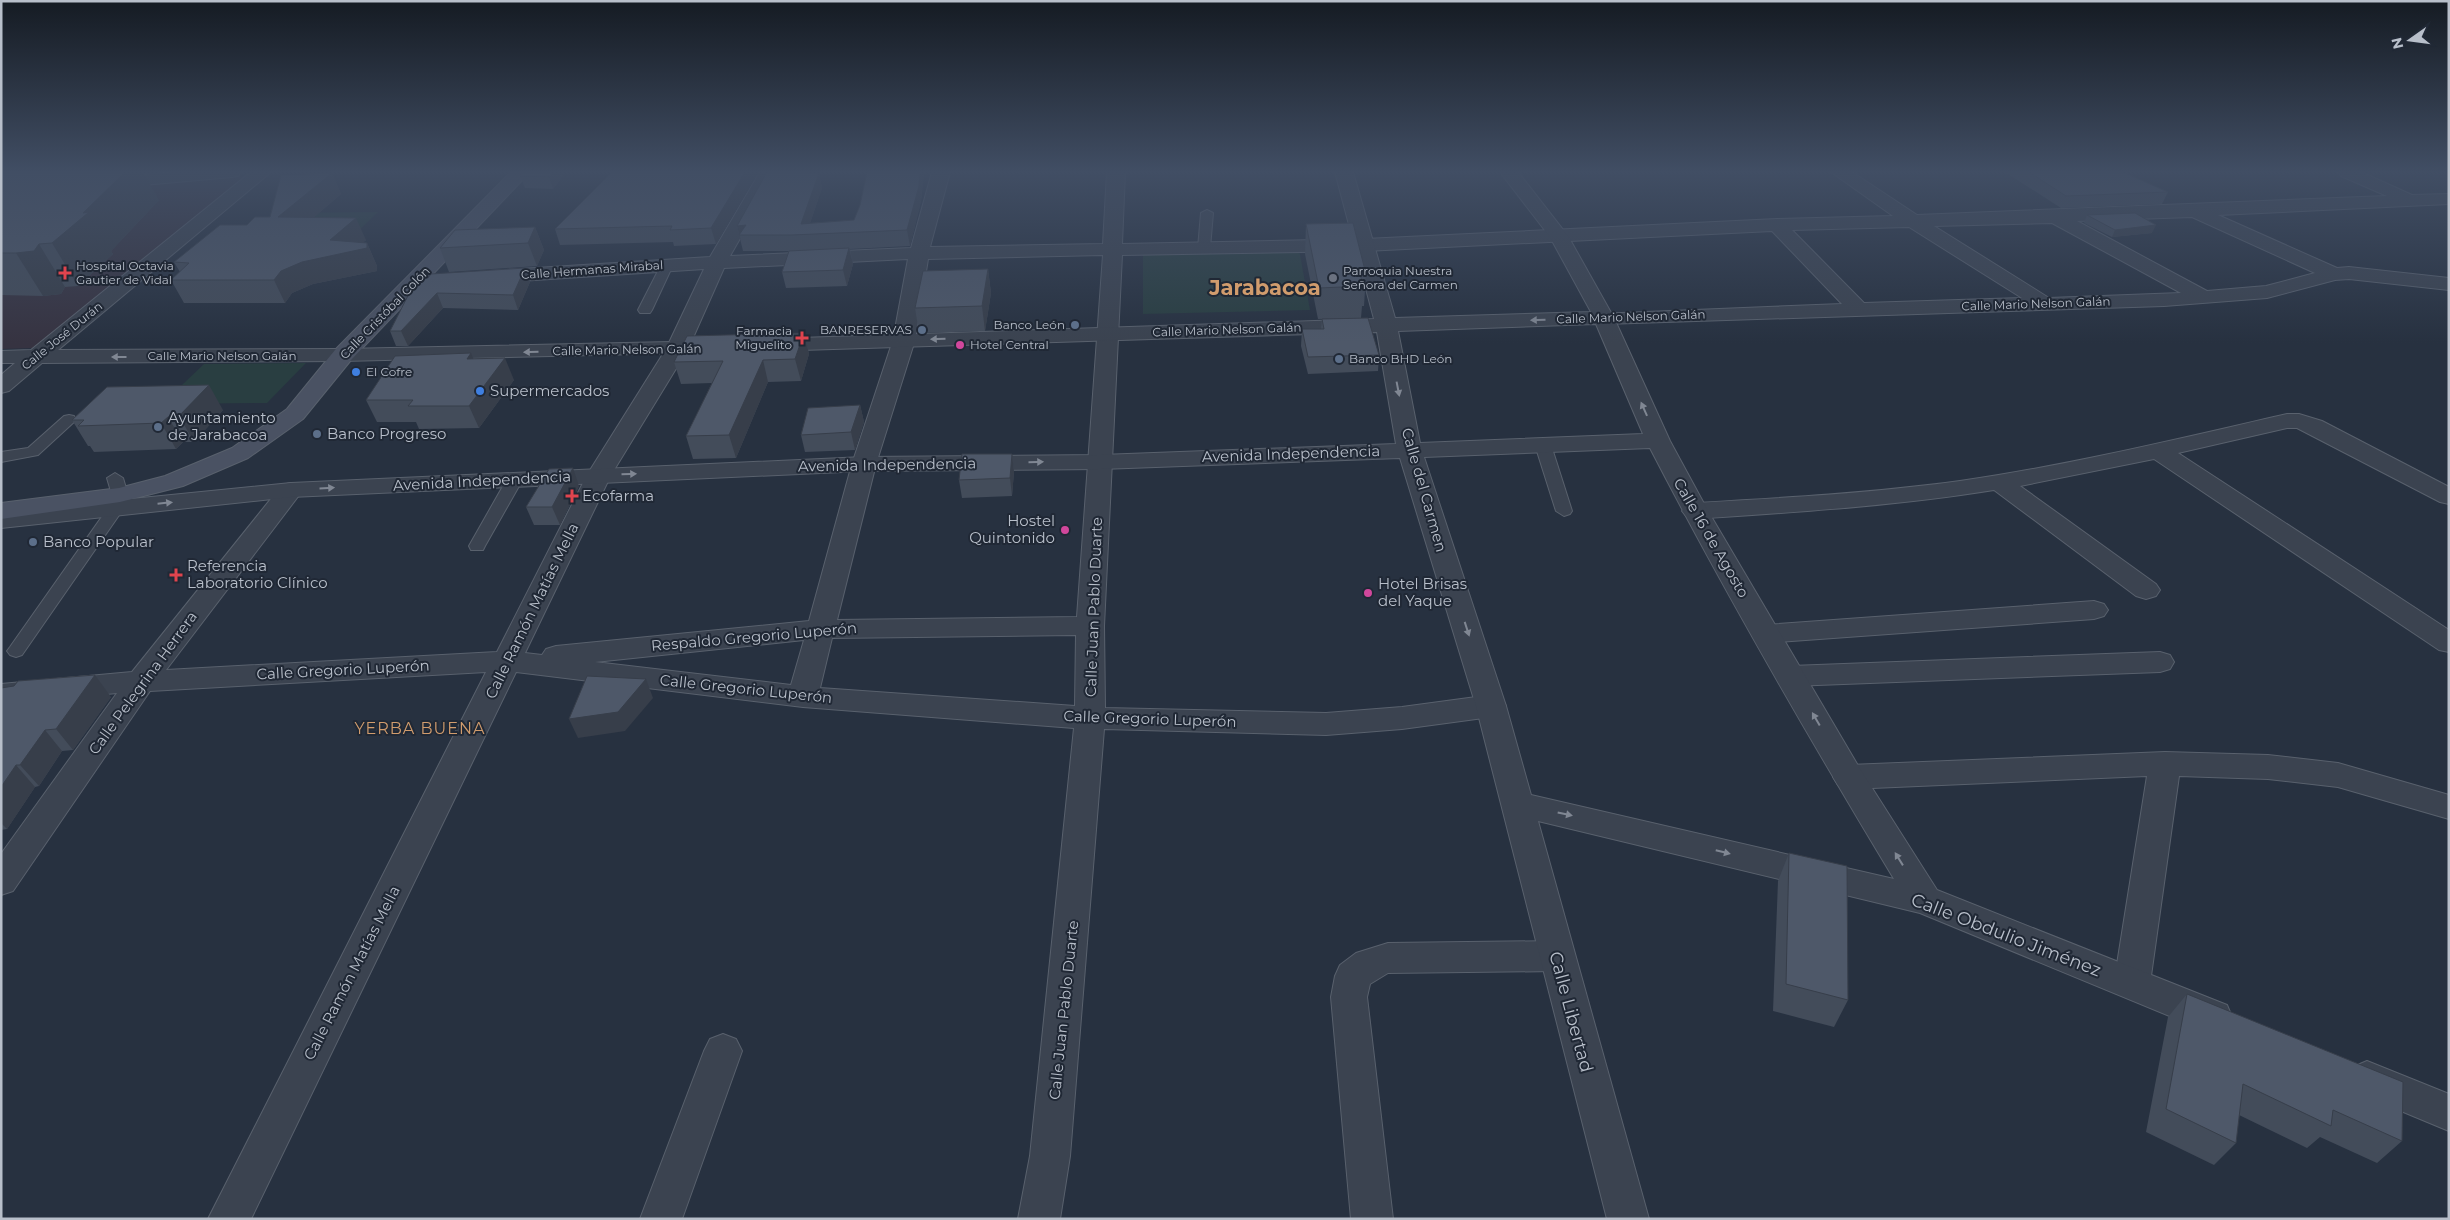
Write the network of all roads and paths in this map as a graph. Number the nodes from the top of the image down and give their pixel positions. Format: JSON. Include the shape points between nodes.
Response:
{"nodes":[{"id":1,"x":193,"y":229,"type":"edge"},
{"id":2,"x":466,"y":229,"type":"edge"},
{"id":3,"x":736,"y":229,"type":"edge"},
{"id":4,"x":926,"y":229,"type":"edge"},
{"id":5,"x":1113,"y":229,"type":"edge"},
{"id":6,"x":1206,"y":229,"type":"edge"},
{"id":7,"x":1360,"y":229,"type":"edge"},
{"id":8,"x":1553,"y":229,"type":"edge"},
{"id":9,"x":1700,"y":229,"type":"edge"},
{"id":10,"x":1782,"y":229,"type":"edge"},
{"id":11,"x":1925,"y":229,"type":"edge"},
{"id":12,"x":2078,"y":229,"type":"edge"},
{"id":13,"x":2234,"y":229,"type":"edge"},
{"id":14,"x":1559,"y":236,"type":"junction"},
{"id":15,"x":1365,"y":245,"type":"junction"},
{"id":16,"x":1204,"y":248,"type":"junction"},
{"id":17,"x":1112,"y":249,"type":"junction"},
{"id":18,"x":919,"y":253,"type":"junction"},
{"id":19,"x":717,"y":262,"type":"junction"},
{"id":20,"x":667,"y":265,"type":"junction"},
{"id":21,"x":2334,"y":274,"type":"junction"},
{"id":22,"x":472,"y":278,"type":"edge"},
{"id":23,"x":443,"y":280,"type":"edge"},
{"id":24,"x":414,"y":282,"type":"junction"},
{"id":25,"x":2449,"y":284,"type":"edge"},
{"id":26,"x":2204,"y":297,"type":"junction"},
{"id":27,"x":2045,"y":304,"type":"junction"},
{"id":28,"x":1858,"y":309,"type":"junction"},
{"id":29,"x":645,"y":310,"type":"dead end"},
{"id":30,"x":1604,"y":318,"type":"junction"},
{"id":31,"x":1386,"y":324,"type":"junction"},
{"id":32,"x":1110,"y":333,"type":"junction"},
{"id":33,"x":904,"y":340,"type":"junction"},
{"id":34,"x":677,"y":349,"type":"junction"},
{"id":35,"x":343,"y":355,"type":"junction"},
{"id":36,"x":1,"y":357,"type":"edge"},
{"id":37,"x":38,"y":357,"type":"junction"},
{"id":38,"x":1,"y":386,"type":"edge"},
{"id":39,"x":69,"y":419,"type":"dead end"},
{"id":40,"x":1658,"y":441,"type":"junction"},
{"id":41,"x":1543,"y":445,"type":"junction"},
{"id":42,"x":1409,"y":449,"type":"junction"},
{"id":43,"x":2158,"y":450,"type":"junction"},
{"id":44,"x":1,"y":457,"type":"edge"},
{"id":45,"x":1101,"y":462,"type":"junction"},
{"id":46,"x":864,"y":464,"type":"junction"},
{"id":47,"x":599,"y":475,"type":"junction"},
{"id":48,"x":515,"y":479,"type":"junction"},
{"id":49,"x":1999,"y":482,"type":"junction"},
{"id":50,"x":291,"y":490,"type":"junction"},
{"id":51,"x":1,"y":492,"type":"edge"},
{"id":52,"x":117,"y":494,"type":"junction"},
{"id":53,"x":2449,"y":497,"type":"edge"},
{"id":54,"x":1,"y":511,"type":"edge"},
{"id":55,"x":1564,"y":511,"type":"dead end"},
{"id":56,"x":1694,"y":511,"type":"junction"},
{"id":57,"x":1,"y":520,"type":"edge"},
{"id":58,"x":477,"y":546,"type":"dead end"},
{"id":59,"x":2146,"y":590,"type":"dead end"},
{"id":60,"x":2094,"y":610,"type":"dead end"},
{"id":61,"x":1090,"y":626,"type":"junction"},
{"id":62,"x":821,"y":628,"type":"junction"},
{"id":63,"x":1766,"y":634,"type":"junction"},
{"id":64,"x":2449,"y":643,"type":"edge"},
{"id":65,"x":16,"y":651,"type":"dead end"},
{"id":66,"x":508,"y":661,"type":"junction"},
{"id":67,"x":2160,"y":662,"type":"dead end"},
{"id":68,"x":1791,"y":676,"type":"junction"},
{"id":69,"x":142,"y":682,"type":"junction"},
{"id":70,"x":1,"y":694,"type":"edge"},
{"id":71,"x":803,"y":697,"type":"junction"},
{"id":72,"x":1491,"y":706,"type":"junction"},
{"id":73,"x":1090,"y":718,"type":"junction"},
{"id":74,"x":2165,"y":764,"type":"junction"},
{"id":75,"x":1849,"y":777,"type":"junction"},
{"id":76,"x":1517,"y":804,"type":"junction"},
{"id":77,"x":2444,"y":805,"type":"edge"},
{"id":78,"x":1,"y":881,"type":"edge"},
{"id":79,"x":1925,"y":900,"type":"junction"},
{"id":80,"x":1556,"y":956,"type":"junction"},
{"id":81,"x":2132,"y":983,"type":"junction"},
{"id":82,"x":2240,"y":1028,"type":"edge"},
{"id":83,"x":723,"y":1050,"type":"dead end"},
{"id":84,"x":2340,"y":1068,"type":"edge"},
{"id":85,"x":2449,"y":1113,"type":"edge"},
{"id":86,"x":229,"y":1219,"type":"edge"},
{"id":87,"x":661,"y":1219,"type":"edge"},
{"id":88,"x":1039,"y":1219,"type":"edge"},
{"id":89,"x":1372,"y":1219,"type":"edge"},
{"id":90,"x":1628,"y":1219,"type":"edge"}],
"edges":[{"from":1,"to":37,"type":"street","name":"Calle José Durán"},
{"from":2,"to":24,"type":"main road","name":"Calle Cristóbal Colón"},
{"from":3,"to":19,"type":"street","name":"Calle Ramón Matías Mella"},
{"from":4,"to":18,"type":"street"},
{"from":5,"to":17,"type":"street","name":"Calle Juan Pablo Duarte"},
{"from":6,"to":16,"type":"lane"},
{"from":7,"to":15,"type":"street","name":"Calle del Carmen"},
{"from":8,"to":14,"type":"street","name":"Calle 16 de Agosto"},
{"from":9,"to":14,"type":"street","name":"Calle Hermanas Mirabal"},
{"from":10,"to":28,"type":"street"},
{"from":11,"to":27,"type":"street"},
{"from":12,"to":26,"type":"street"},
{"from":13,"to":21,"type":"street"},
{"from":14,"to":15,"type":"street","name":"Calle Hermanas Mirabal"},
{"from":14,"to":30,"type":"street","name":"Calle 16 de Agosto"},
{"from":15,"to":16,"type":"street","name":"Calle Hermanas Mirabal"},
{"from":15,"to":31,"type":"street","name":"Calle del Carmen"},
{"from":16,"to":17,"type":"street","name":"Calle Hermanas Mirabal"},
{"from":17,"to":18,"type":"street","name":"Calle Hermanas Mirabal"},
{"from":17,"to":32,"type":"street","name":"Calle Juan Pablo Duarte"},
{"from":18,"to":19,"type":"street","name":"Calle Hermanas Mirabal"},
{"from":18,"to":33,"type":"street"},
{"from":19,"to":20,"type":"street","name":"Calle Hermanas Mirabal"},
{"from":19,"to":34,"type":"street","name":"Calle Ramón Matías Mella"},
{"from":20,"to":22,"type":"street","name":"Calle Hermanas Mirabal"},
{"from":20,"to":29,"type":"lane"},
{"from":21,"to":25,"type":"street","name":"Calle Mario Nelson Galán","via":[[2357,273]]},
{"from":21,"to":26,"type":"street","name":"Calle Mario Nelson Galán","via":[[2267,292]]},
{"from":23,"to":24,"type":"street"},
{"from":24,"to":35,"type":"main road","name":"Calle Cristóbal Colón"},
{"from":26,"to":27,"type":"street","name":"Calle Mario Nelson Galán"},
{"from":27,"to":28,"type":"street","name":"Calle Mario Nelson Galán"},
{"from":28,"to":30,"type":"street","name":"Calle Mario Nelson Galán"},
{"from":30,"to":31,"type":"street","name":"Calle Mario Nelson Galán","one_way":true},
{"from":40,"to":30,"type":"street","name":"Calle 16 de Agosto","one_way":true},
{"from":31,"to":32,"type":"street","name":"Calle Mario Nelson Galán"},
{"from":31,"to":42,"type":"street","name":"Calle del Carmen","one_way":true},
{"from":32,"to":33,"type":"street","name":"Calle Mario Nelson Galán","one_way":true},
{"from":32,"to":45,"type":"street","name":"Calle Juan Pablo Duarte"},
{"from":33,"to":34,"type":"street","name":"Calle Mario Nelson Galán"},
{"from":33,"to":46,"type":"street"},
{"from":34,"to":35,"type":"street","name":"Calle Mario Nelson Galán","one_way":true},
{"from":34,"to":47,"type":"street","name":"Calle Ramón Matías Mella"},
{"from":35,"to":37,"type":"street","name":"Calle Mario Nelson Galán","one_way":true},
{"from":35,"to":52,"type":"main road","name":"Calle Cristóbal Colón","via":[[295,414],[240,453],[174,481]]},
{"from":36,"to":37,"type":"street","name":"Calle Mario Nelson Galán"},
{"from":37,"to":38,"type":"street","name":"Calle José Durán"},
{"from":39,"to":44,"type":"lane","via":[[33,452]]},
{"from":40,"to":41,"type":"street","name":"Avenida Independencia"},
{"from":40,"to":56,"type":"street","name":"Calle 16 de Agosto"},
{"from":41,"to":42,"type":"street","name":"Avenida Independencia"},
{"from":41,"to":55,"type":"lane"},
{"from":42,"to":45,"type":"street","name":"Avenida Independencia"},
{"from":42,"to":72,"type":"street","name":"Calle del Carmen","one_way":true},
{"from":43,"to":49,"type":"street"},
{"from":43,"to":53,"type":"street","via":[[2299,421]]},
{"from":43,"to":64,"type":"street"},
{"from":46,"to":45,"type":"street","name":"Avenida Independencia","one_way":true},
{"from":45,"to":61,"type":"street","name":"Calle Juan Pablo Duarte"},
{"from":47,"to":46,"type":"street","name":"Avenida Independencia","one_way":true},
{"from":46,"to":62,"type":"street"},
{"from":47,"to":48,"type":"street","name":"Avenida Independencia"},
{"from":47,"to":66,"type":"street","name":"Calle Ramón Matías Mella"},
{"from":50,"to":48,"type":"street","name":"Avenida Independencia","one_way":true},
{"from":48,"to":58,"type":"lane"},
{"from":49,"to":56,"type":"street","via":[[1829,504]]},
{"from":49,"to":59,"type":"street"},
{"from":52,"to":50,"type":"street","name":"Avenida Independencia","one_way":true},
{"from":50,"to":69,"type":"street","name":"Calle Pelegrina Herrera"},
{"from":51,"to":52,"type":"main road"},
{"from":52,"to":54,"type":"main road"},
{"from":52,"to":57,"type":"street","name":"Avenida Independencia"},
{"from":52,"to":65,"type":"lane"},
{"from":56,"to":63,"type":"street","name":"Calle 16 de Agosto"},
{"from":60,"to":63,"type":"street"},
{"from":61,"to":62,"type":"street","name":"Respaldo Gregorio Luperón"},
{"from":61,"to":73,"type":"street","name":"Calle Juan Pablo Duarte"},
{"from":62,"to":66,"type":"street","name":"Respaldo Gregorio Luperón"},
{"from":62,"to":71,"type":"street"},
{"from":63,"to":68,"type":"street","name":"Calle 16 de Agosto"},
{"from":66,"to":69,"type":"street","name":"Calle Gregorio Luperón"},
{"from":66,"to":71,"type":"street","name":"Calle Gregorio Luperón"},
{"from":66,"to":86,"type":"street","name":"Calle Ramón Matías Mella"},
{"from":67,"to":68,"type":"street"},
{"from":75,"to":68,"type":"street","name":"Calle 16 de Agosto","one_way":true},
{"from":69,"to":70,"type":"street","name":"Calle Gregorio Luperón"},
{"from":69,"to":78,"type":"street","name":"Calle Pelegrina Herrera"},
{"from":71,"to":73,"type":"street","name":"Calle Gregorio Luperón"},
{"from":72,"to":73,"type":"street","name":"Calle Gregorio Luperón","via":[[1326,724]]},
{"from":72,"to":76,"type":"street","name":"Calle del Carmen"},
{"from":73,"to":88,"type":"street","name":"Calle Juan Pablo Duarte","via":[[1052,1136]]},
{"from":74,"to":75,"type":"street"},
{"from":74,"to":77,"type":"street","via":[[2268,767],[2338,775]]},
{"from":74,"to":81,"type":"street"},
{"from":79,"to":75,"type":"street","name":"Calle 16 de Agosto","one_way":true},
{"from":76,"to":79,"type":"street","name":"Calle Obdulio Jiménez","one_way":true},
{"from":76,"to":80,"type":"street","name":"Calle Libertad"},
{"from":79,"to":81,"type":"street","name":"Calle Obdulio Jiménez"},
{"from":80,"to":89,"type":"street","via":[[1388,958],[1369,964],[1353,976],[1349,997]]},
{"from":80,"to":90,"type":"street","name":"Calle Libertad"},
{"from":81,"to":82,"type":"street","name":"Calle Obdulio Jiménez"},
{"from":83,"to":87,"type":"street"},
{"from":84,"to":85,"type":"street"}]}
